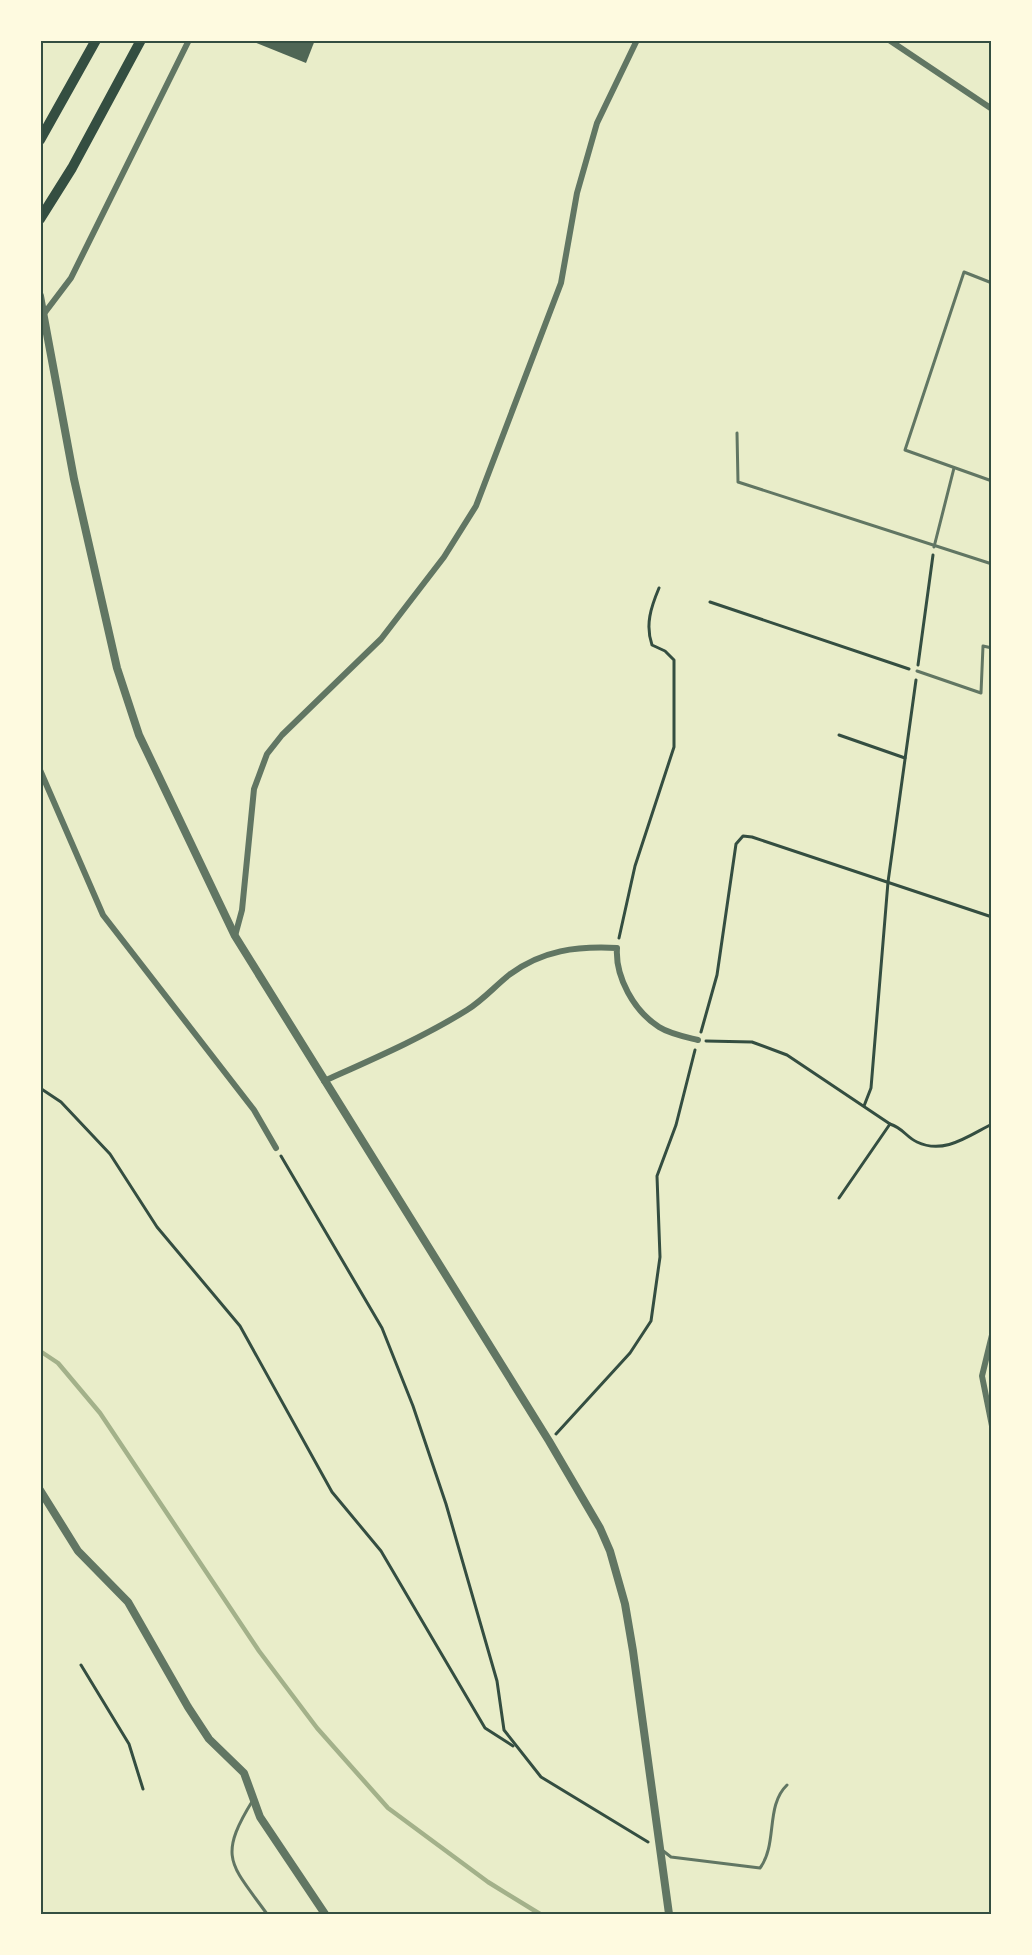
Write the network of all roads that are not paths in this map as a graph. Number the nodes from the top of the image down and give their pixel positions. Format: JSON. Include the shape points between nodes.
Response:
{"nodes":[{"id":1,"x":96,"y":40,"type":"edge"},
{"id":2,"x":141,"y":40,"type":"edge"},
{"id":3,"x":189,"y":40,"type":"edge"},
{"id":4,"x":637,"y":40,"type":"edge"},
{"id":5,"x":889,"y":40,"type":"edge"},
{"id":6,"x":992,"y":109,"type":"edge"},
{"id":7,"x":40,"y":140,"type":"edge"},
{"id":8,"x":40,"y":219,"type":"edge"},
{"id":9,"x":992,"y":283,"type":"edge"},
{"id":10,"x":40,"y":296,"type":"edge"},
{"id":11,"x":43,"y":315,"type":"junction"},
{"id":12,"x":43,"y":334,"type":"edge"},
{"id":13,"x":737,"y":433,"type":"dead end"},
{"id":14,"x":954,"y":468,"type":"junction"},
{"id":15,"x":992,"y":481,"type":"edge"},
{"id":16,"x":934,"y":548,"type":"junction"},
{"id":17,"x":992,"y":564,"type":"edge"},
{"id":18,"x":992,"y":648,"type":"edge"},
{"id":19,"x":917,"y":671,"type":"road end"},
{"id":20,"x":40,"y":770,"type":"edge"},
{"id":21,"x":235,"y":936,"type":"junction"},
{"id":22,"x":698,"y":1040,"type":"road end"},
{"id":23,"x":324,"y":1080,"type":"junction"},
{"id":24,"x":276,"y":1148,"type":"road end"},
{"id":25,"x":992,"y":1335,"type":"edge"},
{"id":26,"x":992,"y":1426,"type":"edge"},
{"id":27,"x":40,"y":1490,"type":"edge"},
{"id":28,"x":787,"y":1785,"type":"dead end"},
{"id":29,"x":253,"y":1799,"type":"junction"},
{"id":30,"x":660,"y":1849,"type":"junction"},
{"id":31,"x":267,"y":1914,"type":"edge"},
{"id":32,"x":325,"y":1914,"type":"edge"},
{"id":33,"x":669,"y":1914,"type":"edge"}],
"edges":[{"from":1,"to":7,"type":"highway"},
{"from":2,"to":8,"type":"highway"},
{"from":3,"to":11,"type":"street","via":[[71,278]]},
{"from":4,"to":21,"type":"street","via":[[597,123],[577,193],[565,270],[476,506],[444,557],[381,639],[267,754],[254,789],[242,909]]},
{"from":5,"to":6,"type":"street"},
{"from":9,"to":14,"type":"lane","via":[[964,273],[905,450]]},
{"from":10,"to":11,"type":"street"},
{"from":11,"to":12,"type":"street"},
{"from":12,"to":21,"type":"street","via":[[117,668],[139,735]]},
{"from":13,"to":16,"type":"lane","via":[[738,482]]},
{"from":14,"to":15,"type":"lane"},
{"from":14,"to":16,"type":"lane"},
{"from":16,"to":17,"type":"lane"},
{"from":18,"to":19,"type":"lane","via":[[983,646],[981,693]]},
{"from":20,"to":24,"type":"street","via":[[103,915],[254,1110]]},
{"from":21,"to":23,"type":"street"},
{"from":22,"to":23,"type":"street","via":[[659,1028],[648,1018],[624,986],[616,964],[617,948],[584,946],[532,960],[470,1008],[416,1039]]},
{"from":23,"to":30,"type":"street","via":[[600,1528],[618,1573],[633,1651]]},
{"from":25,"to":26,"type":"street","via":[[981,1376]]},
{"from":27,"to":29,"type":"street","via":[[78,1551],[128,1602],[209,1739],[244,1773]]},
{"from":28,"to":30,"type":"lane","via":[[778,1795],[768,1855],[760,1868],[671,1857]]},
{"from":29,"to":31,"type":"lane","via":[[231,1844],[233,1863]]},
{"from":29,"to":32,"type":"street","via":[[278,1847]]},
{"from":30,"to":33,"type":"street"}]}
